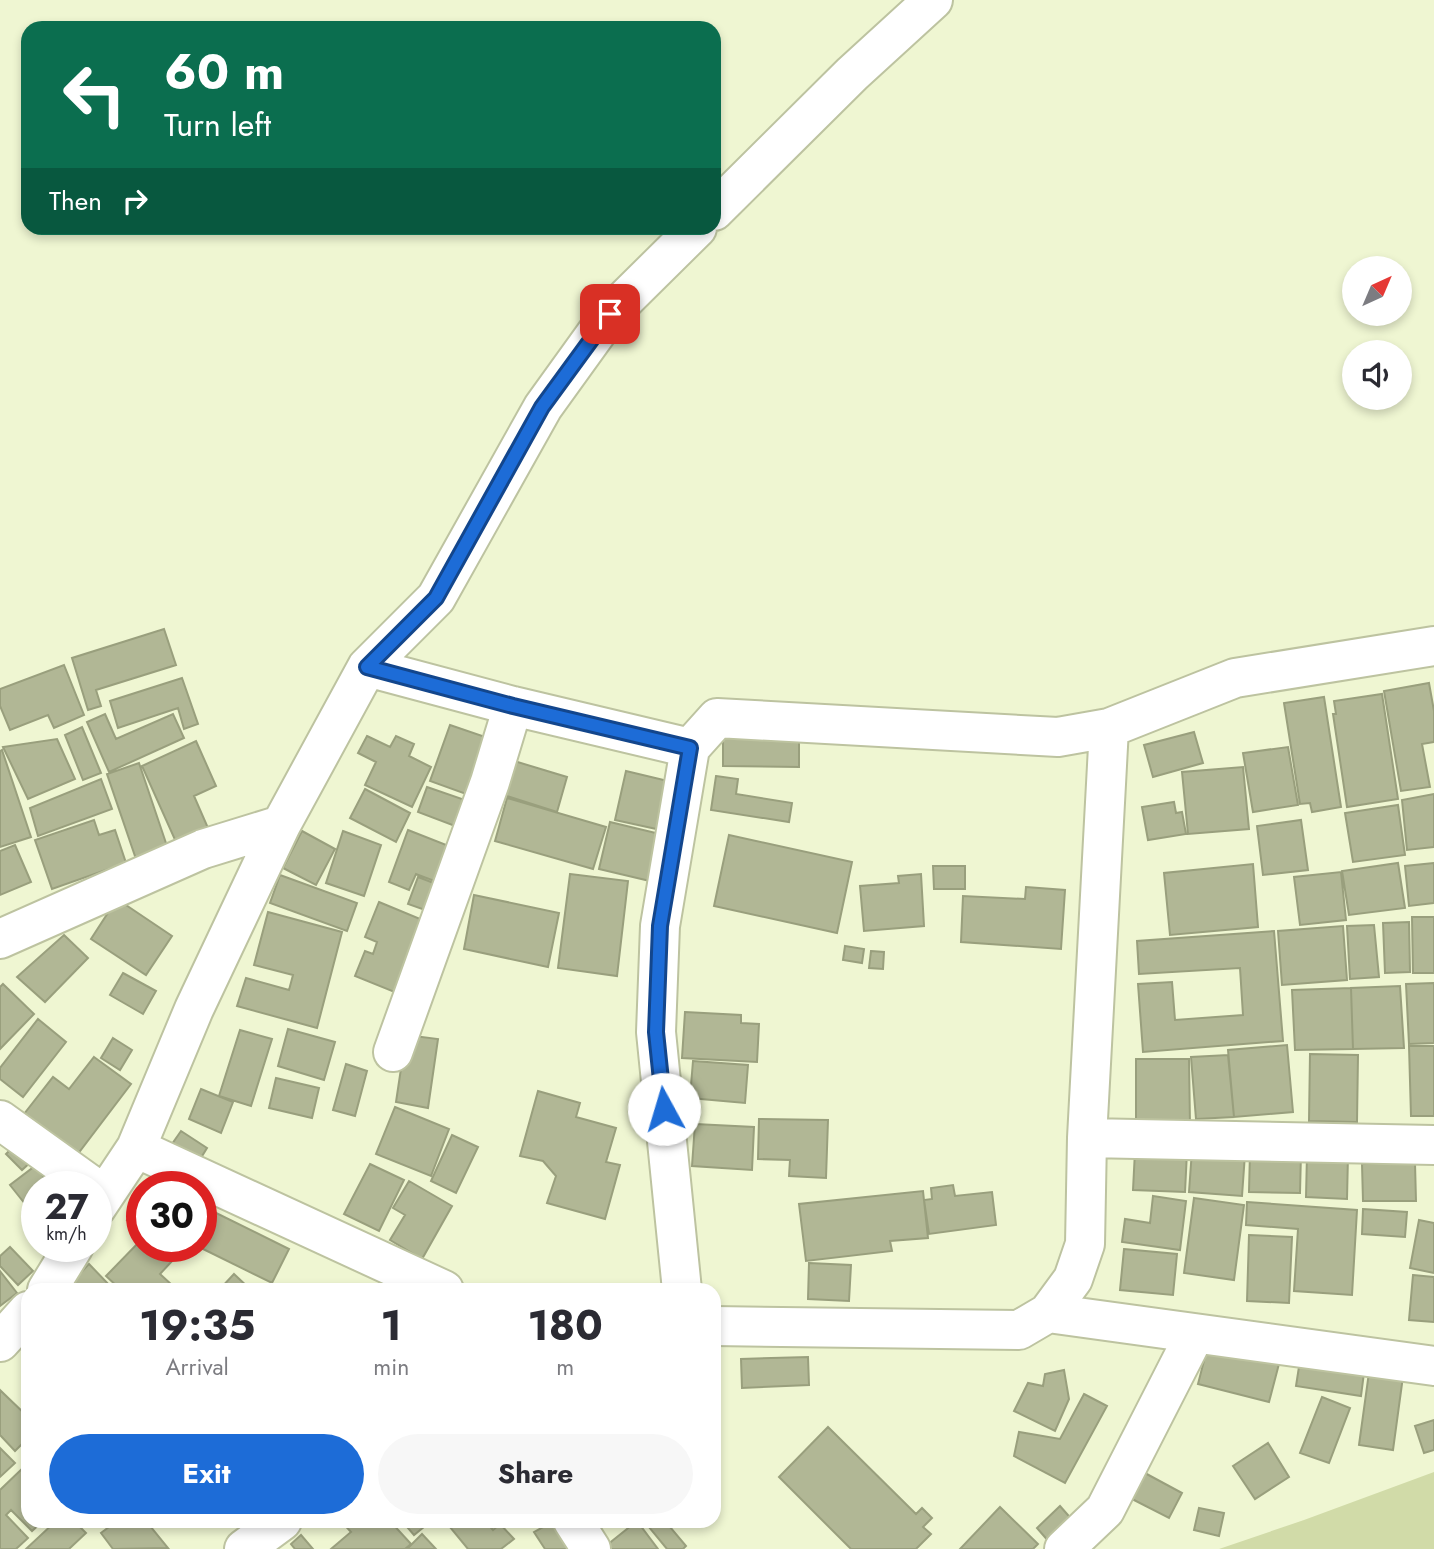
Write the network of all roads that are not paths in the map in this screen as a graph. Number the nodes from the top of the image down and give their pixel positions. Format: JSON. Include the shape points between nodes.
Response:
{"nodes":[{"id":1,"x":933,"y":0,"type":"edge"},
{"id":2,"x":721,"y":204,"type":"edge"},
{"id":3,"x":690,"y":235,"type":"edge"},
{"id":4,"x":1434,"y":646,"type":"edge"},
{"id":5,"x":367,"y":667,"type":"junction"},
{"id":6,"x":513,"y":706,"type":"junction"},
{"id":7,"x":1109,"y":728,"type":"junction"},
{"id":8,"x":690,"y":748,"type":"junction"},
{"id":9,"x":281,"y":825,"type":"junction"},
{"id":10,"x":0,"y":939,"type":"edge"},
{"id":11,"x":393,"y":1052,"type":"dead end"},
{"id":12,"x":0,"y":1120,"type":"edge"},
{"id":13,"x":1087,"y":1138,"type":"junction"},
{"id":14,"x":1434,"y":1145,"type":"edge"},
{"id":15,"x":136,"y":1148,"type":"junction"},
{"id":16,"x":66,"y":1171,"type":"edge"},
{"id":17,"x":112,"y":1177,"type":"edge"},
{"id":18,"x":64,"y":1262,"type":"edge"},
{"id":19,"x":51,"y":1283,"type":"edge"},
{"id":20,"x":429,"y":1283,"type":"edge"},
{"id":21,"x":681,"y":1283,"type":"edge"},
{"id":22,"x":1048,"y":1313,"type":"junction"},
{"id":23,"x":21,"y":1319,"type":"edge"},
{"id":24,"x":721,"y":1326,"type":"edge"},
{"id":25,"x":1195,"y":1334,"type":"junction"},
{"id":26,"x":0,"y":1342,"type":"edge"},
{"id":27,"x":1434,"y":1366,"type":"edge"},
{"id":28,"x":272,"y":1528,"type":"edge"},
{"id":29,"x":578,"y":1528,"type":"edge"},
{"id":30,"x":244,"y":1549,"type":"edge"},
{"id":31,"x":591,"y":1549,"type":"edge"},
{"id":32,"x":1064,"y":1549,"type":"edge"}],
"edges":[{"from":1,"to":2,"type":"street"},
{"from":3,"to":5,"type":"street","via":[[610,314],[542,407],[436,598]]},
{"from":4,"to":7,"type":"street","via":[[1235,678]]},
{"from":5,"to":6,"type":"street"},
{"from":5,"to":9,"type":"street"},
{"from":6,"to":8,"type":"street"},
{"from":6,"to":11,"type":"street"},
{"from":7,"to":8,"type":"street","via":[[1058,737],[717,718]]},
{"from":7,"to":13,"type":"street"},
{"from":8,"to":21,"type":"street","via":[[660,926],[656,1032]]},
{"from":9,"to":10,"type":"street","via":[[203,849]]},
{"from":9,"to":15,"type":"street","via":[[194,1009]]},
{"from":12,"to":16,"type":"street"},
{"from":13,"to":14,"type":"street"},
{"from":13,"to":22,"type":"street","via":[[1084,1244],[1073,1279]]},
{"from":15,"to":17,"type":"street"},
{"from":15,"to":20,"type":"street"},
{"from":18,"to":19,"type":"street"},
{"from":22,"to":24,"type":"street","via":[[1019,1330]]},
{"from":22,"to":25,"type":"street"},
{"from":23,"to":26,"type":"street"},
{"from":25,"to":27,"type":"street"},
{"from":25,"to":32,"type":"street","via":[[1105,1510]]},
{"from":28,"to":30,"type":"street"},
{"from":29,"to":31,"type":"street"}]}
